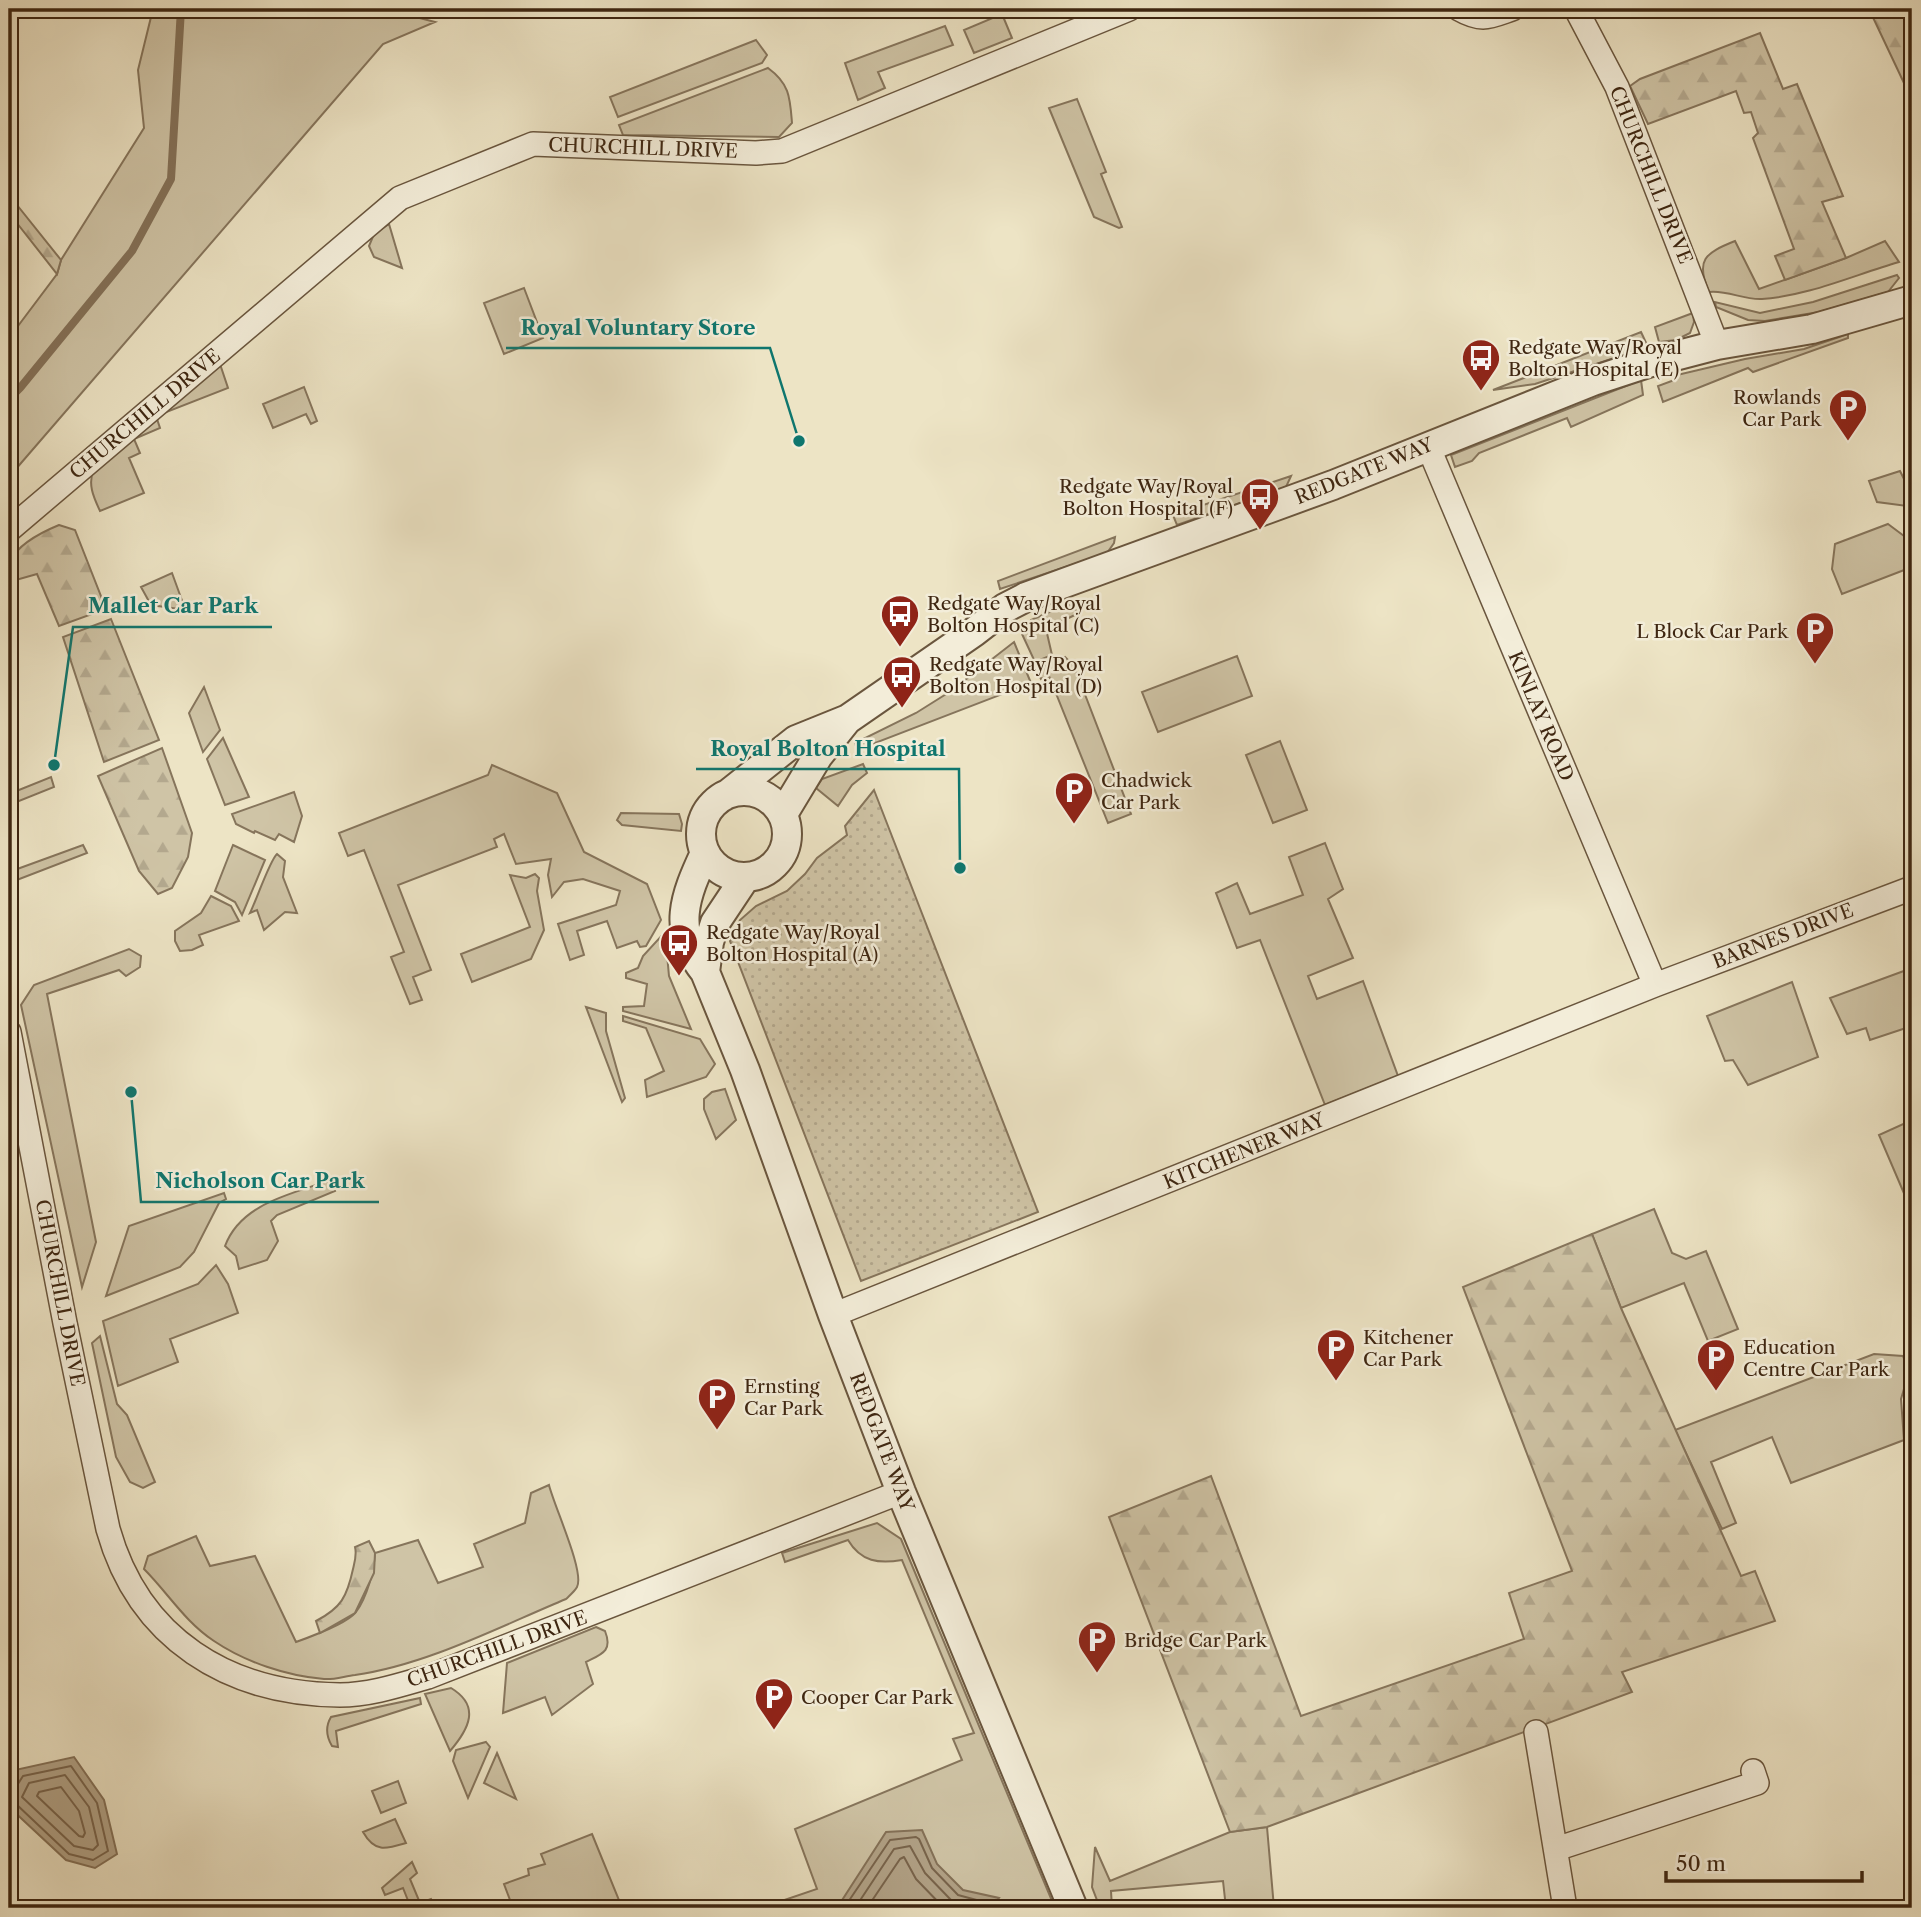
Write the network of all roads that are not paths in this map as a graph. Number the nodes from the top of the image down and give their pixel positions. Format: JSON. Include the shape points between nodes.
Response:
{"nodes":[{"id":1,"x":1129,"y":9,"type":"edge"},
{"id":2,"x":1459,"y":9,"type":"edge"},
{"id":3,"x":1512,"y":9,"type":"edge"},
{"id":4,"x":1576,"y":9,"type":"edge"},
{"id":5,"x":1912,"y":300,"type":"edge"},
{"id":6,"x":1717,"y":345,"type":"junction"},
{"id":7,"x":1428,"y":446,"type":"junction"},
{"id":8,"x":9,"y":530,"type":"edge"},
{"id":9,"x":848,"y":719,"type":"junction"},
{"id":10,"x":728,"y":794,"type":"junction"},
{"id":11,"x":783,"y":814,"type":"junction"},
{"id":12,"x":705,"y":853,"type":"junction"},
{"id":13,"x":745,"y":878,"type":"junction"},
{"id":14,"x":1912,"y":888,"type":"edge"},
{"id":15,"x":705,"y":972,"type":"junction"},
{"id":16,"x":1655,"y":985,"type":"junction"},
{"id":17,"x":9,"y":1032,"type":"edge"},
{"id":18,"x":833,"y":1315,"type":"junction"},
{"id":19,"x":901,"y":1492,"type":"junction"},
{"id":20,"x":1536,"y":1732,"type":"dead end"},
{"id":21,"x":1753,"y":1771,"type":"dead end"},
{"id":22,"x":1556,"y":1849,"type":"junction"},
{"id":23,"x":1073,"y":1908,"type":"edge"},
{"id":24,"x":1565,"y":1908,"type":"edge"}],
"edges":[{"from":1,"to":8,"type":"street","name":"CHURCHILL DRIVE","via":[[782,151],[533,144],[400,198]]},
{"from":2,"to":3,"type":"street","via":[[1487,18]]},
{"from":4,"to":6,"type":"street","name":"CHURCHILL DRIVE","via":[[1617,87]]},
{"from":5,"to":6,"type":"street","name":"REDGATE WAY","via":[[1812,329]]},
{"from":6,"to":7,"type":"street","name":"REDGATE WAY","via":[[1593,381]]},
{"from":7,"to":9,"type":"street","name":"REDGATE WAY","via":[[1026,597]]},
{"from":7,"to":16,"type":"street","name":"KINLAY ROAD"},
{"from":9,"to":10,"type":"street","name":"REDGATE WAY","via":[[796,740]]},
{"from":9,"to":11,"type":"street","name":"REDGATE WAY","via":[[818,756]]},
{"from":10,"to":11,"type":"street","via":[[740,791],[765,796]]},
{"from":10,"to":12,"type":"street","name":"REDGATE WAY","via":[[707,813],[701,839]]},
{"from":11,"to":13,"type":"street","via":[[787,836],[781,857],[772,868]]},
{"from":12,"to":13,"type":"street","via":[[721,871]]},
{"from":12,"to":15,"type":"street","name":"REDGATE WAY","via":[[684,904],[684,919],[694,958]]},
{"from":13,"to":15,"type":"street","via":[[715,923]]},
{"from":14,"to":16,"type":"street","name":"BARNES DRIVE"},
{"from":15,"to":18,"type":"street","name":"REDGATE WAY","via":[[746,1070]]},
{"from":16,"to":18,"type":"street","name":"KITCHENER WAY"},
{"from":17,"to":19,"type":"street","name":"CHURCHILL DRIVE","via":[[116,1557],[137,1597],[164,1630],[197,1656],[263,1686],[342,1695],[380,1690],[474,1660]]},
{"from":18,"to":19,"type":"street","name":"REDGATE WAY"},
{"from":19,"to":23,"type":"street","name":"REDGATE WAY"},
{"from":20,"to":22,"type":"street"},
{"from":21,"to":22,"type":"street","via":[[1757,1783]]},
{"from":22,"to":24,"type":"street"}]}
